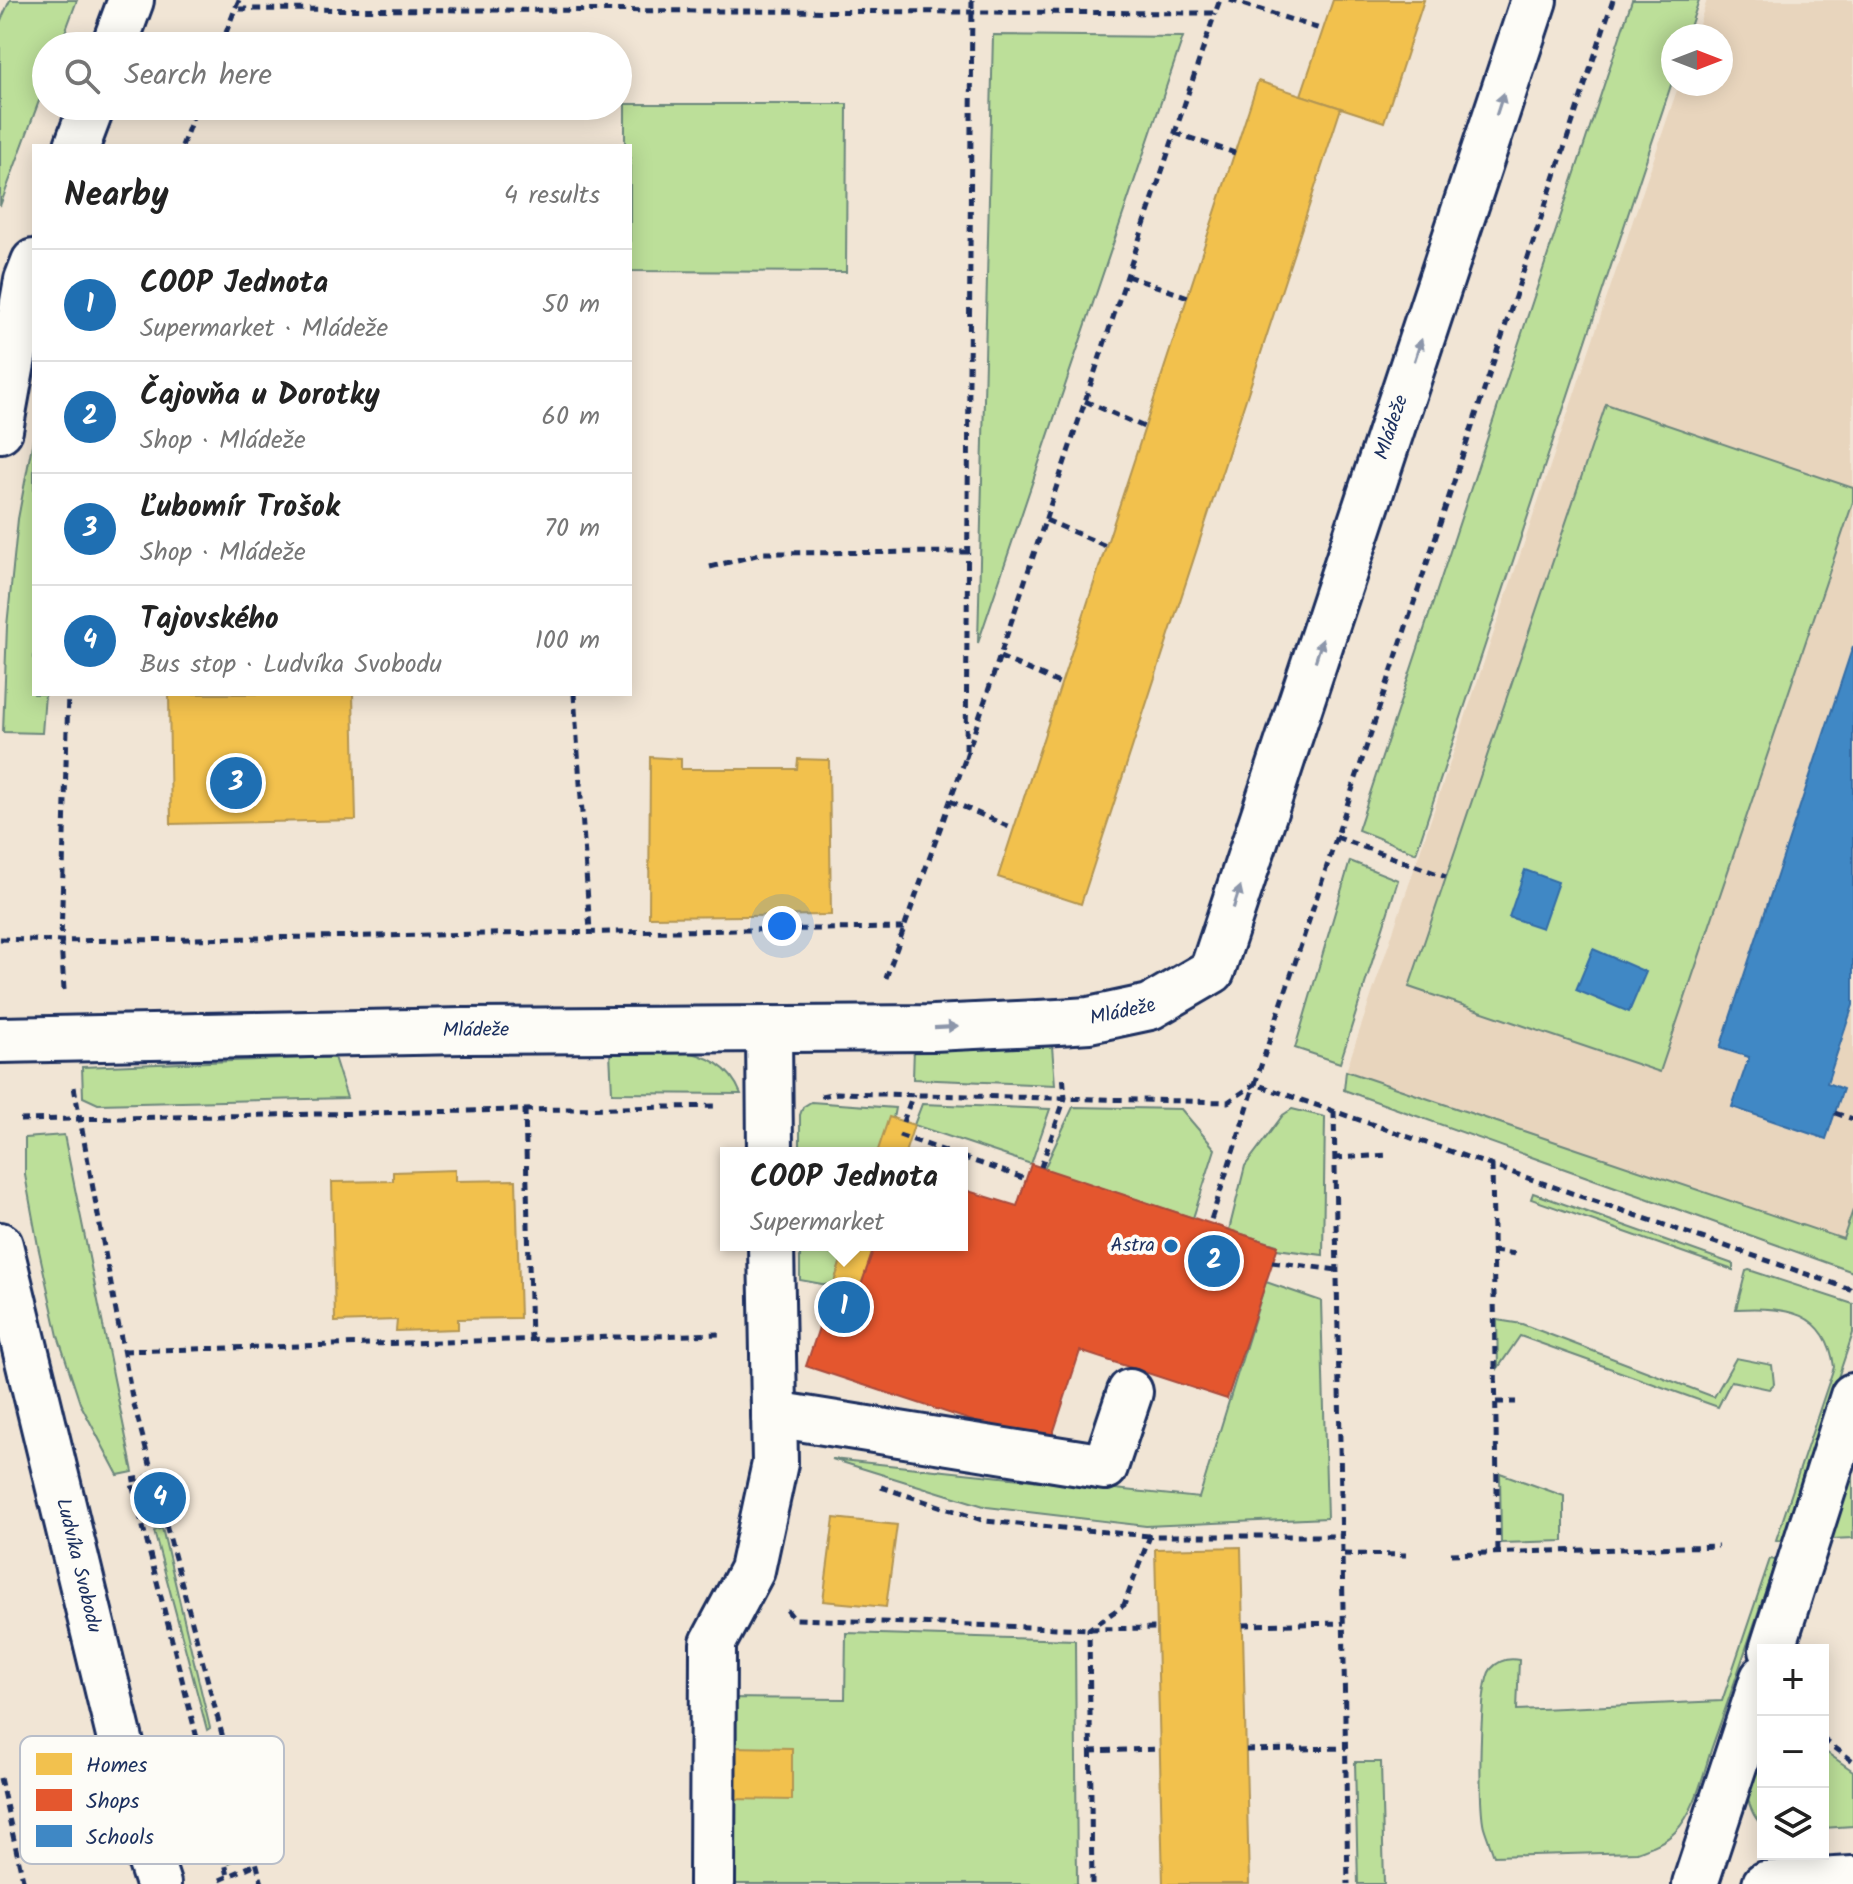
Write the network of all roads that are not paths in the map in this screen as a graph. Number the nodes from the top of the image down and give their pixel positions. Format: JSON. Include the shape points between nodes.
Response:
{"nodes":[{"id":1,"x":131,"y":0,"type":"edge"},
{"id":2,"x":1534,"y":0,"type":"edge"},
{"id":3,"x":119,"y":32,"type":"edge"},
{"id":4,"x":87,"y":120,"type":"edge"},
{"id":5,"x":78,"y":144,"type":"edge"},
{"id":6,"x":32,"y":267,"type":"edge"},
{"id":7,"x":0,"y":430,"type":"edge"},
{"id":8,"x":769,"y":1029,"type":"junction"},
{"id":9,"x":0,"y":1040,"type":"edge"},
{"id":10,"x":770,"y":1147,"type":"edge"},
{"id":11,"x":0,"y":1245,"type":"edge"},
{"id":12,"x":771,"y":1251,"type":"edge"},
{"id":13,"x":1130,"y":1392,"type":"dead end"},
{"id":14,"x":1853,"y":1396,"type":"edge"},
{"id":15,"x":774,"y":1414,"type":"junction"},
{"id":16,"x":1774,"y":1644,"type":"edge"},
{"id":17,"x":1757,"y":1696,"type":"edge"},
{"id":18,"x":119,"y":1736,"type":"edge"},
{"id":19,"x":152,"y":1864,"type":"edge"},
{"id":20,"x":1853,"y":1879,"type":"edge"},
{"id":21,"x":158,"y":1884,"type":"edge"},
{"id":22,"x":712,"y":1884,"type":"edge"},
{"id":23,"x":1695,"y":1884,"type":"edge"},
{"id":24,"x":1765,"y":1884,"type":"edge"}],
"edges":[{"from":1,"to":3,"type":"street"},
{"from":8,"to":2,"type":"street","name":"Mládeže","one_way":true,"via":[[1089,1020],[1150,1007],[1212,971]]},
{"from":4,"to":5,"type":"street"},
{"from":6,"to":7,"type":"street"},
{"from":8,"to":9,"type":"street","name":"Mládeže"},
{"from":8,"to":10,"type":"street"},
{"from":11,"to":18,"type":"street","name":"Ludvíka Svobodu"},
{"from":12,"to":15,"type":"street"},
{"from":13,"to":15,"type":"street","via":[[1105,1467]]},
{"from":14,"to":16,"type":"street"},
{"from":15,"to":22,"type":"street","via":[[775,1463],[752,1570],[713,1643]]},
{"from":17,"to":23,"type":"street"},
{"from":19,"to":21,"type":"street","name":"Ludvíka Svobodu"},
{"from":20,"to":24,"type":"street"}]}
